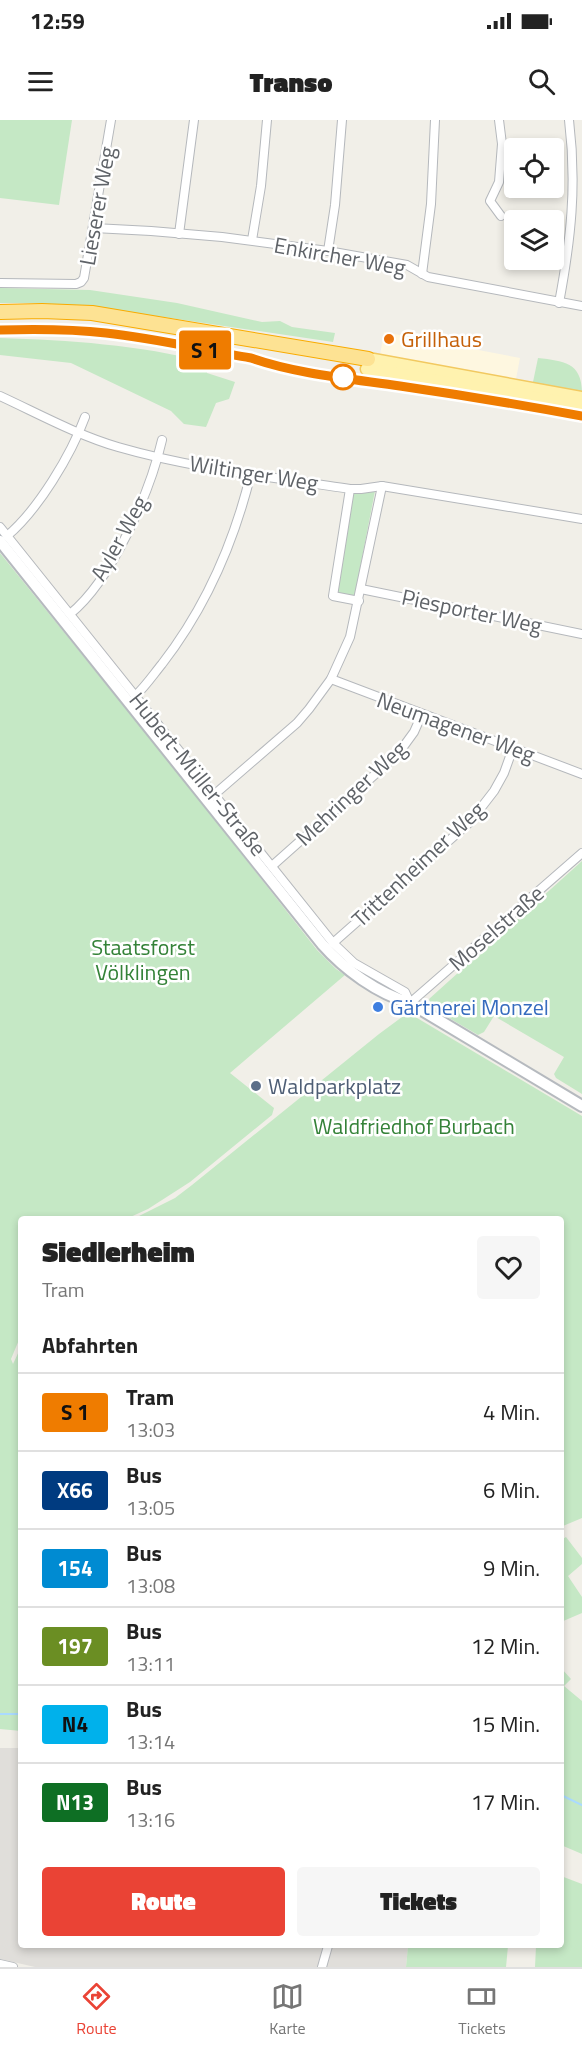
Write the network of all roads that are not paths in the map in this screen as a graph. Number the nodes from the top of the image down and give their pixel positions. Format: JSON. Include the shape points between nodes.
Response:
{"nodes":[{"id":1,"x":111,"y":120,"type":"edge"},
{"id":2,"x":194,"y":120,"type":"edge"},
{"id":3,"x":267,"y":120,"type":"edge"},
{"id":4,"x":342,"y":120,"type":"edge"},
{"id":5,"x":435,"y":120,"type":"edge"},
{"id":6,"x":499,"y":120,"type":"edge"},
{"id":7,"x":570,"y":120,"type":"edge"},
{"id":8,"x":501,"y":216,"type":"dead end"},
{"id":9,"x":94,"y":228,"type":"junction"},
{"id":10,"x":179,"y":234,"type":"junction"},
{"id":11,"x":252,"y":240,"type":"junction"},
{"id":12,"x":328,"y":251,"type":"junction"},
{"id":13,"x":422,"y":274,"type":"junction"},
{"id":14,"x":0,"y":283,"type":"edge"},
{"id":15,"x":559,"y":303,"type":"junction"},
{"id":16,"x":582,"y":306,"type":"edge"},
{"id":17,"x":0,"y":312,"type":"edge"},
{"id":18,"x":0,"y":320,"type":"edge"},
{"id":19,"x":368,"y":364,"type":"junction"},
{"id":20,"x":0,"y":396,"type":"edge"},
{"id":21,"x":582,"y":398,"type":"edge"},
{"id":22,"x":582,"y":406,"type":"edge"},
{"id":23,"x":86,"y":417,"type":"dead end"},
{"id":24,"x":79,"y":433,"type":"junction"},
{"id":25,"x":162,"y":440,"type":"dead end"},
{"id":26,"x":158,"y":457,"type":"junction"},
{"id":27,"x":251,"y":473,"type":"junction"},
{"id":28,"x":382,"y":486,"type":"junction"},
{"id":29,"x":350,"y":489,"type":"junction"},
{"id":30,"x":582,"y":519,"type":"edge"},
{"id":31,"x":0,"y":527,"type":"edge"},
{"id":32,"x":3,"y":538,"type":"edge"},
{"id":33,"x":361,"y":589,"type":"junction"},
{"id":34,"x":359,"y":601,"type":"junction"},
{"id":35,"x":70,"y":614,"type":"junction"},
{"id":36,"x":582,"y":634,"type":"edge"},
{"id":37,"x":331,"y":679,"type":"junction"},
{"id":38,"x":135,"y":696,"type":"junction"},
{"id":39,"x":422,"y":714,"type":"junction"},
{"id":40,"x":513,"y":748,"type":"junction"},
{"id":41,"x":582,"y":774,"type":"edge"},
{"id":42,"x":215,"y":794,"type":"junction"},
{"id":43,"x":582,"y":853,"type":"edge"},
{"id":44,"x":272,"y":866,"type":"junction"},
{"id":45,"x":333,"y":943,"type":"junction"},
{"id":46,"x":410,"y":1003,"type":"junction"},
{"id":47,"x":582,"y":1106,"type":"edge"},
{"id":48,"x":327,"y":1948,"type":"edge"},
{"id":49,"x":0,"y":1964,"type":"edge"},
{"id":50,"x":13,"y":1967,"type":"edge"},
{"id":51,"x":322,"y":1967,"type":"edge"}],
"edges":[{"from":1,"to":9,"type":"street","name":"Lieserer Weg"},
{"from":2,"to":10,"type":"street"},
{"from":3,"to":11,"type":"street"},
{"from":4,"to":12,"type":"street"},
{"from":5,"to":13,"type":"street","via":[[431,204]]},
{"from":6,"to":8,"type":"street","via":[[499,182],[490,201]]},
{"from":7,"to":15,"type":"street","via":[[573,201],[570,246]]},
{"from":9,"to":10,"type":"street","name":"Enkircher Weg"},
{"from":9,"to":14,"type":"street","name":"Lieserer Weg","via":[[81,282]]},
{"from":10,"to":11,"type":"street","name":"Enkircher Weg"},
{"from":11,"to":12,"type":"street","name":"Enkircher Weg"},
{"from":12,"to":13,"type":"street","name":"Enkircher Weg","via":[[407,265]]},
{"from":13,"to":15,"type":"street","name":"Enkircher Weg"},
{"from":15,"to":16,"type":"street","name":"Enkircher Weg"},
{"from":17,"to":19,"type":"highway","via":[[92,313]]},
{"from":18,"to":19,"type":"highway","via":[[91,321]]},
{"from":19,"to":21,"type":"main road"},
{"from":19,"to":22,"type":"main road"},
{"from":20,"to":24,"type":"street","name":"Wiltinger Weg"},
{"from":23,"to":24,"type":"street"},
{"from":24,"to":26,"type":"street","name":"Wiltinger Weg"},
{"from":24,"to":32,"type":"street","via":[[45,490]]},
{"from":25,"to":26,"type":"street","name":"Wiltinger Weg"},
{"from":26,"to":27,"type":"street","name":"Wiltinger Weg"},
{"from":26,"to":35,"type":"street","name":"Ayler Weg","via":[[118,549]]},
{"from":27,"to":29,"type":"street","name":"Wiltinger Weg"},
{"from":27,"to":38,"type":"street","via":[[227,551],[199,611],[180,642]]},
{"from":28,"to":29,"type":"street","name":"Wiltinger Weg"},
{"from":28,"to":30,"type":"street","name":"Wiltinger Weg"},
{"from":28,"to":33,"type":"street"},
{"from":29,"to":34,"type":"street","via":[[333,596]]},
{"from":31,"to":32,"type":"street","name":"Hubert-Müller-Straße"},
{"from":32,"to":35,"type":"street","name":"Hubert-Müller-Straße"},
{"from":32,"to":46,"type":"main road","name":"Hubert-Müller-Straße","via":[[322,944],[349,970]]},
{"from":33,"to":34,"type":"street"},
{"from":33,"to":36,"type":"street","name":"Piesporter Weg"},
{"from":34,"to":37,"type":"street","via":[[350,637]]},
{"from":35,"to":38,"type":"street","name":"Hubert-Müller-Straße"},
{"from":37,"to":39,"type":"street","name":"Neumagener Weg"},
{"from":37,"to":42,"type":"street","via":[[297,723]]},
{"from":38,"to":42,"type":"street","name":"Hubert-Müller-Straße"},
{"from":39,"to":40,"type":"street","name":"Neumagener Weg"},
{"from":39,"to":44,"type":"street","name":"Mehringer Weg","via":[[398,754]]},
{"from":40,"to":41,"type":"street","name":"Neumagener Weg"},
{"from":40,"to":45,"type":"street","name":"Trittenheimer Weg","via":[[494,791],[470,822]]},
{"from":42,"to":44,"type":"street","name":"Hubert-Müller-Straße"},
{"from":43,"to":46,"type":"street","name":"Moselstraße"},
{"from":44,"to":45,"type":"street","name":"Hubert-Müller-Straße"},
{"from":45,"to":46,"type":"street","name":"Hubert-Müller-Straße","via":[[354,963],[405,992]]},
{"from":46,"to":47,"type":"main road","name":"Hubert-Müller-Straße"},
{"from":48,"to":51,"type":"street"},
{"from":49,"to":50,"type":"street"}]}
